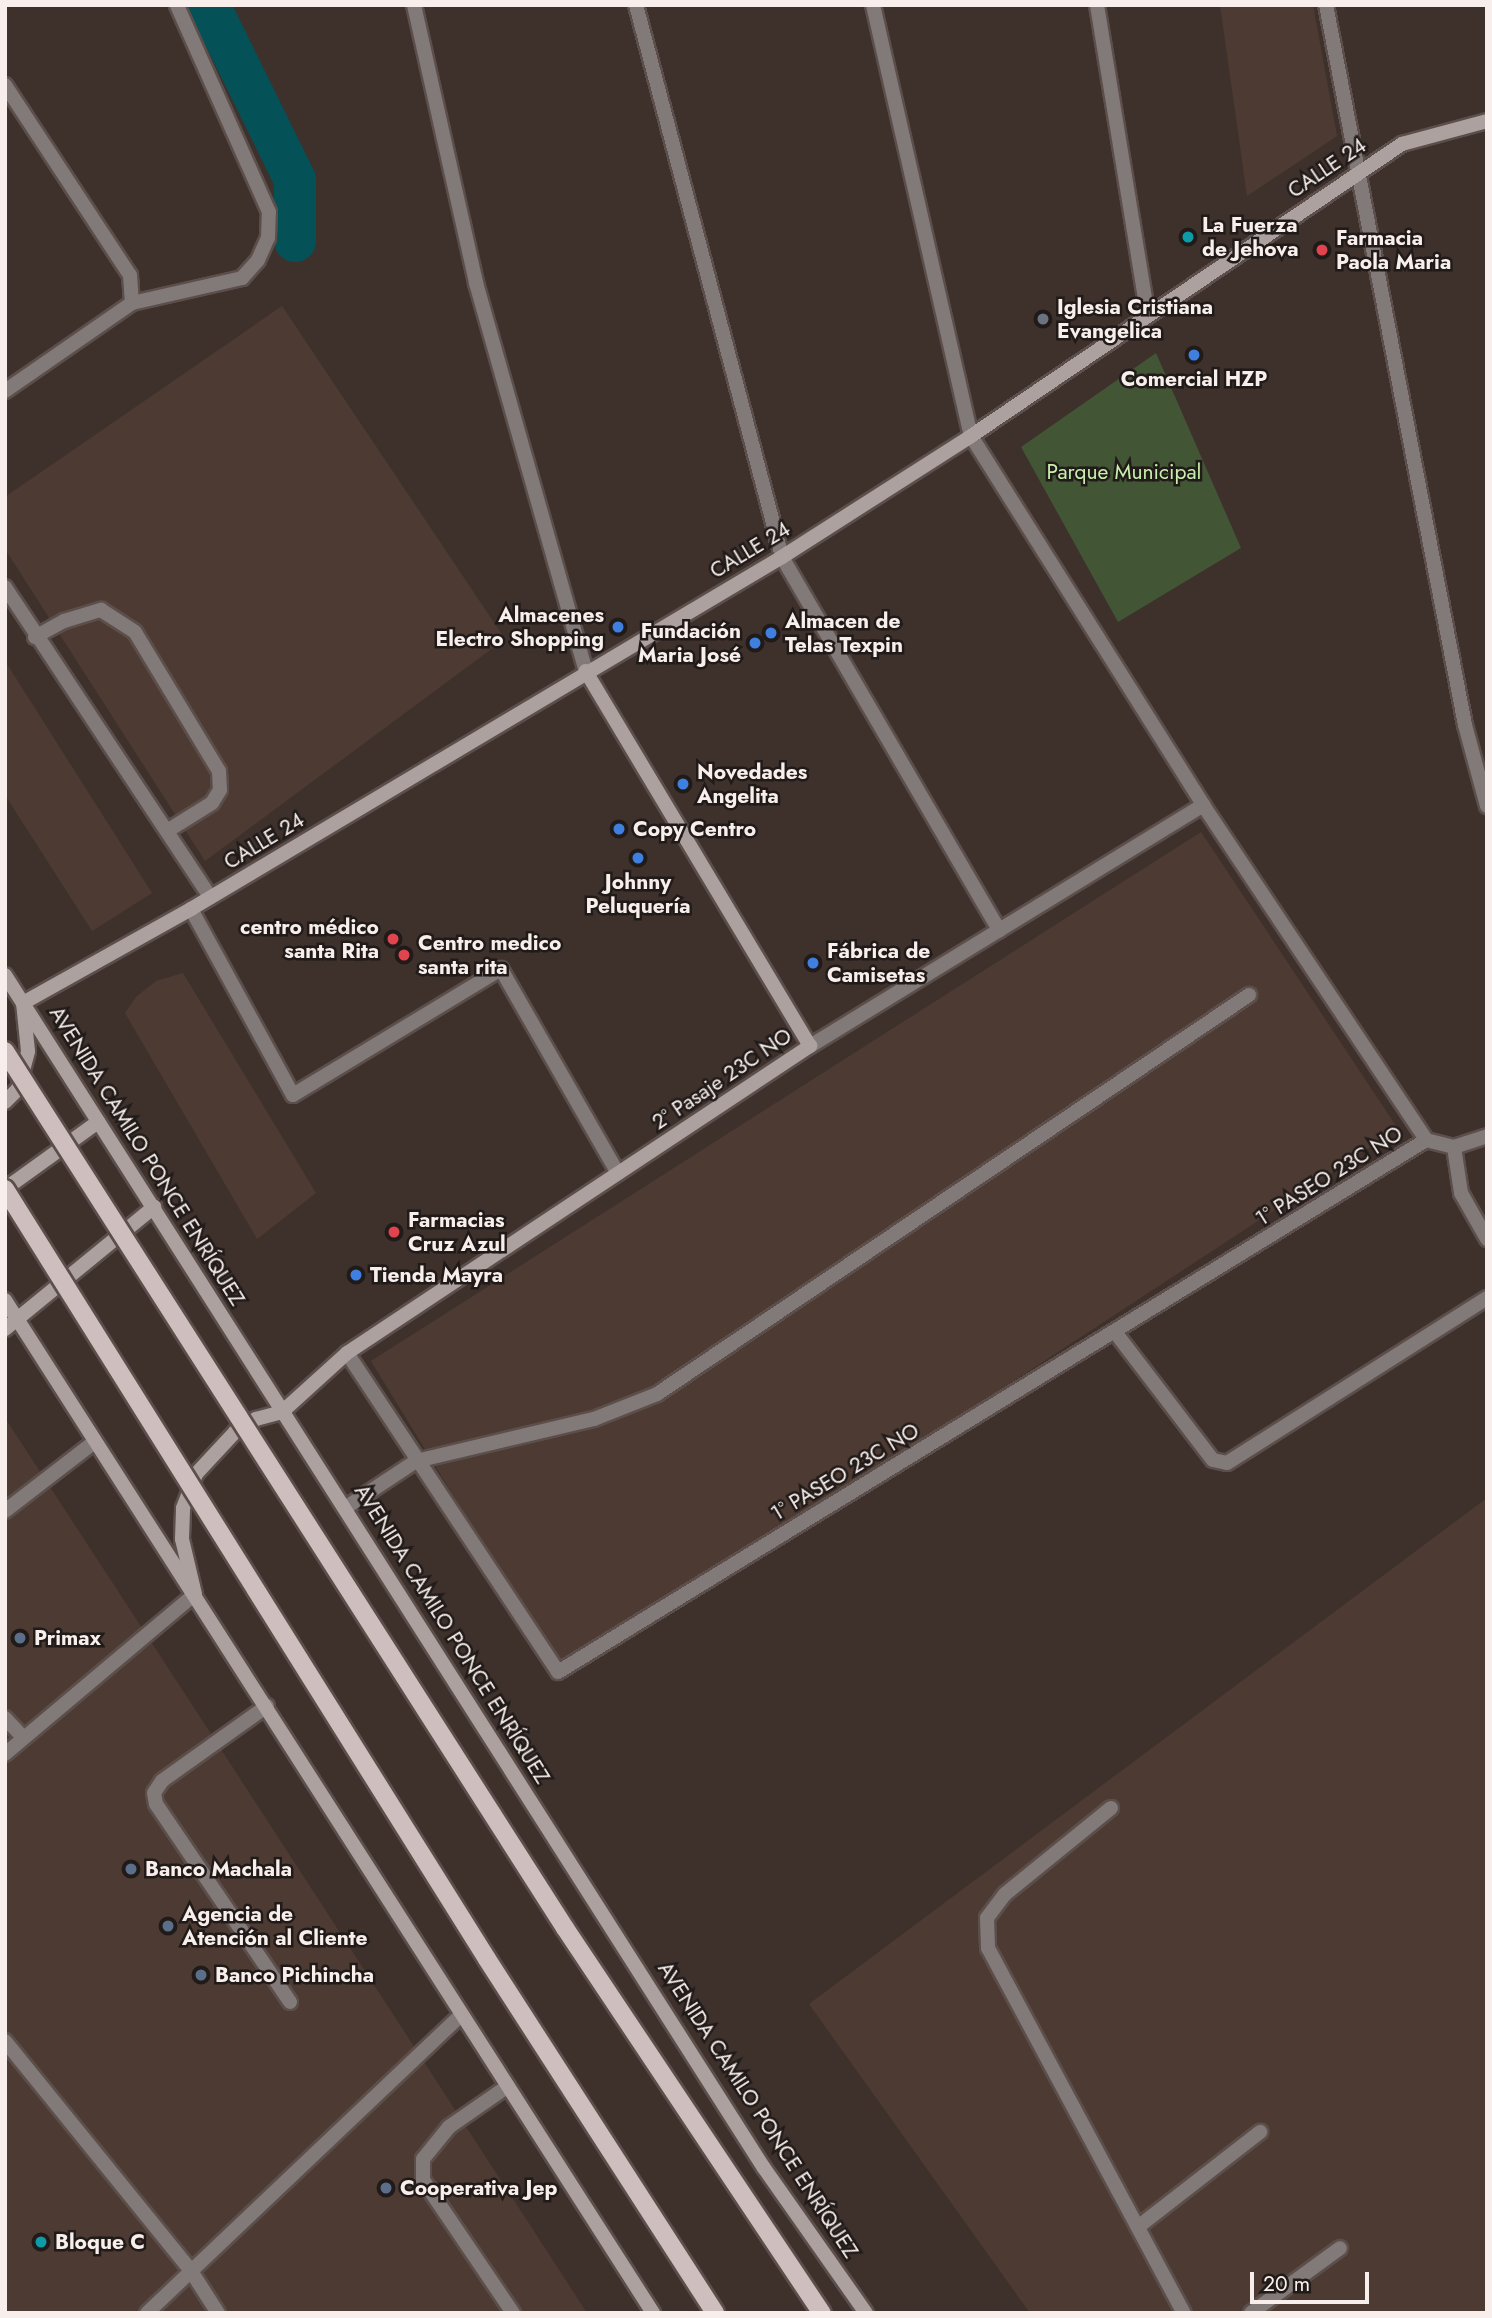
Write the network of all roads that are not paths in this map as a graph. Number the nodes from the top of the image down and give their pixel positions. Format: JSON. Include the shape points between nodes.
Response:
{"nodes":[{"id":1,"x":177,"y":5,"type":"edge"},
{"id":2,"x":414,"y":5,"type":"edge"},
{"id":3,"x":636,"y":5,"type":"edge"},
{"id":4,"x":873,"y":5,"type":"edge"},
{"id":5,"x":1097,"y":5,"type":"edge"},
{"id":6,"x":1326,"y":5,"type":"edge"},
{"id":7,"x":5,"y":85,"type":"edge"},
{"id":8,"x":1487,"y":121,"type":"edge"},
{"id":9,"x":1358,"y":171,"type":"junction"},
{"id":10,"x":132,"y":303,"type":"junction"},
{"id":11,"x":1149,"y":315,"type":"junction"},
{"id":12,"x":5,"y":391,"type":"edge"},
{"id":13,"x":971,"y":436,"type":"junction"},
{"id":14,"x":782,"y":557,"type":"junction"},
{"id":15,"x":5,"y":587,"type":"edge"},
{"id":16,"x":35,"y":637,"type":"junction"},
{"id":17,"x":586,"y":671,"type":"junction"},
{"id":18,"x":1203,"y":805,"type":"junction"},
{"id":19,"x":1487,"y":806,"type":"edge"},
{"id":20,"x":167,"y":831,"type":"junction"},
{"id":21,"x":210,"y":897,"type":"junction"},
{"id":22,"x":191,"y":909,"type":"junction"},
{"id":23,"x":999,"y":930,"type":"junction"},
{"id":24,"x":5,"y":975,"type":"edge"},
{"id":25,"x":1249,"y":995,"type":"dead end"},
{"id":26,"x":23,"y":1003,"type":"junction"},
{"id":27,"x":810,"y":1046,"type":"junction"},
{"id":28,"x":5,"y":1051,"type":"edge"},
{"id":29,"x":5,"y":1102,"type":"edge"},
{"id":30,"x":98,"y":1122,"type":"junction"},
{"id":31,"x":1487,"y":1136,"type":"edge"},
{"id":32,"x":1426,"y":1140,"type":"junction"},
{"id":33,"x":1454,"y":1147,"type":"junction"},
{"id":34,"x":618,"y":1173,"type":"junction"},
{"id":35,"x":5,"y":1189,"type":"edge"},
{"id":36,"x":154,"y":1207,"type":"junction"},
{"id":37,"x":1487,"y":1239,"type":"edge"},
{"id":38,"x":1487,"y":1298,"type":"edge"},
{"id":39,"x":5,"y":1300,"type":"edge"},
{"id":40,"x":17,"y":1318,"type":"junction"},
{"id":41,"x":5,"y":1329,"type":"edge"},
{"id":42,"x":1115,"y":1332,"type":"junction"},
{"id":43,"x":347,"y":1353,"type":"junction"},
{"id":44,"x":282,"y":1412,"type":"junction"},
{"id":45,"x":93,"y":1443,"type":"junction"},
{"id":46,"x":416,"y":1461,"type":"junction"},
{"id":47,"x":345,"y":1508,"type":"junction"},
{"id":48,"x":5,"y":1511,"type":"edge"},
{"id":49,"x":195,"y":1594,"type":"junction"},
{"id":50,"x":267,"y":1706,"type":"junction"},
{"id":51,"x":5,"y":1718,"type":"edge"},
{"id":52,"x":22,"y":1736,"type":"junction"},
{"id":53,"x":5,"y":1754,"type":"edge"},
{"id":54,"x":1111,"y":1808,"type":"dead end"},
{"id":55,"x":290,"y":2002,"type":"dead end"},
{"id":56,"x":462,"y":2014,"type":"junction"},
{"id":57,"x":5,"y":2041,"type":"edge"},
{"id":58,"x":508,"y":2086,"type":"junction"},
{"id":59,"x":1260,"y":2132,"type":"dead end"},
{"id":60,"x":1138,"y":2227,"type":"junction"},
{"id":61,"x":1340,"y":2248,"type":"dead end"},
{"id":62,"x":191,"y":2271,"type":"junction"},
{"id":63,"x":147,"y":2313,"type":"edge"},
{"id":64,"x":218,"y":2313,"type":"edge"},
{"id":65,"x":513,"y":2313,"type":"edge"},
{"id":66,"x":653,"y":2313,"type":"edge"},
{"id":67,"x":715,"y":2313,"type":"edge"},
{"id":68,"x":821,"y":2313,"type":"edge"},
{"id":69,"x":866,"y":2313,"type":"edge"},
{"id":70,"x":1184,"y":2313,"type":"edge"},
{"id":71,"x":1251,"y":2313,"type":"edge"}],
"edges":[{"from":1,"to":10,"type":"street","via":[[269,212],[268,238],[258,260],[242,278]]},
{"from":2,"to":17,"type":"street","via":[[476,283]]},
{"from":3,"to":14,"type":"street"},
{"from":4,"to":13,"type":"street"},
{"from":5,"to":11,"type":"street"},
{"from":6,"to":9,"type":"street"},
{"from":7,"to":10,"type":"street","via":[[130,275]]},
{"from":8,"to":9,"type":"main road","name":"CALLE 24","via":[[1402,144]]},
{"from":9,"to":11,"type":"main road","name":"CALLE 24"},
{"from":9,"to":19,"type":"street","via":[[1468,741]]},
{"from":10,"to":12,"type":"street"},
{"from":11,"to":13,"type":"main road","name":"CALLE 24"},
{"from":13,"to":14,"type":"main road","name":"CALLE 24"},
{"from":13,"to":18,"type":"street"},
{"from":14,"to":17,"type":"main road","name":"CALLE 24"},
{"from":14,"to":23,"type":"street"},
{"from":15,"to":16,"type":"street"},
{"from":16,"to":20,"type":"street"},
{"from":16,"to":20,"type":"street","via":[[64,621],[101,610],[135,632],[219,771],[220,790],[212,803]]},
{"from":17,"to":21,"type":"main road","name":"CALLE 24"},
{"from":17,"to":27,"type":"main road"},
{"from":18,"to":23,"type":"street","name":"2º Pasaje 23C NO"},
{"from":18,"to":32,"type":"street"},
{"from":20,"to":21,"type":"street"},
{"from":21,"to":22,"type":"main road","name":"CALLE 24"},
{"from":22,"to":26,"type":"main road","name":"CALLE 24"},
{"from":22,"to":34,"type":"street","via":[[293,1095],[501,969]]},
{"from":23,"to":27,"type":"street","name":"2º Pasaje 23C NO"},
{"from":24,"to":26,"type":"main road","name":"AVENIDA CAMILO PONCE ENRÍQUEZ"},
{"from":25,"to":46,"type":"street","via":[[657,1394],[594,1419]]},
{"from":26,"to":29,"type":"main road","via":[[28,1051],[18,1089]]},
{"from":26,"to":30,"type":"main road","name":"AVENIDA CAMILO PONCE ENRÍQUEZ"},
{"from":27,"to":34,"type":"main road","name":"2º Pasaje 23C NO"},
{"from":28,"to":68,"type":"main road","bridge":true,"via":[[565,1928]]},
{"from":30,"to":35,"type":"main road"},
{"from":30,"to":36,"type":"main road","name":"AVENIDA CAMILO PONCE ENRÍQUEZ"},
{"from":31,"to":33,"type":"street"},
{"from":32,"to":33,"type":"street","name":"1° PASEO 23C NO"},
{"from":32,"to":42,"type":"street","name":"1° PASEO 23C NO"},
{"from":33,"to":37,"type":"street","via":[[1461,1193]]},
{"from":34,"to":43,"type":"main road","name":"2º Pasaje 23C NO"},
{"from":35,"to":67,"type":"main road","bridge":true,"via":[[487,1959]]},
{"from":36,"to":40,"type":"main road"},
{"from":36,"to":44,"type":"main road","name":"AVENIDA CAMILO PONCE ENRÍQUEZ"},
{"from":38,"to":42,"type":"street","via":[[1227,1463],[1213,1460]]},
{"from":39,"to":40,"type":"main road"},
{"from":40,"to":41,"type":"main road"},
{"from":40,"to":45,"type":"main road"},
{"from":42,"to":46,"type":"street","name":"1° PASEO 23C NO","via":[[558,1672]]},
{"from":43,"to":44,"type":"main road","name":"2º Pasaje 23C NO"},
{"from":43,"to":46,"type":"street","name":"1° PASEO 23C NO"},
{"from":44,"to":47,"type":"main road","name":"AVENIDA CAMILO PONCE ENRÍQUEZ"},
{"from":44,"to":49,"type":"main road","via":[[256,1419],[235,1432],[196,1474],[183,1508],[182,1539]]},
{"from":45,"to":48,"type":"street"},
{"from":45,"to":49,"type":"main road"},
{"from":46,"to":47,"type":"street"},
{"from":47,"to":69,"type":"main road","name":"AVENIDA CAMILO PONCE ENRÍQUEZ","via":[[764,2168]]},
{"from":49,"to":50,"type":"main road"},
{"from":49,"to":52,"type":"street"},
{"from":50,"to":55,"type":"street","via":[[162,1781],[153,1793],[156,1804]]},
{"from":50,"to":56,"type":"main road"},
{"from":51,"to":52,"type":"street"},
{"from":52,"to":53,"type":"street"},
{"from":54,"to":60,"type":"street","via":[[1005,1894],[987,1918],[988,1948]]},
{"from":56,"to":58,"type":"main road"},
{"from":56,"to":62,"type":"street"},
{"from":57,"to":62,"type":"street"},
{"from":58,"to":65,"type":"street","via":[[449,2127],[423,2159],[423,2180]]},
{"from":58,"to":66,"type":"main road"},
{"from":59,"to":60,"type":"street"},
{"from":60,"to":70,"type":"street"},
{"from":61,"to":71,"type":"street"},
{"from":62,"to":63,"type":"street"},
{"from":62,"to":64,"type":"street"}]}
